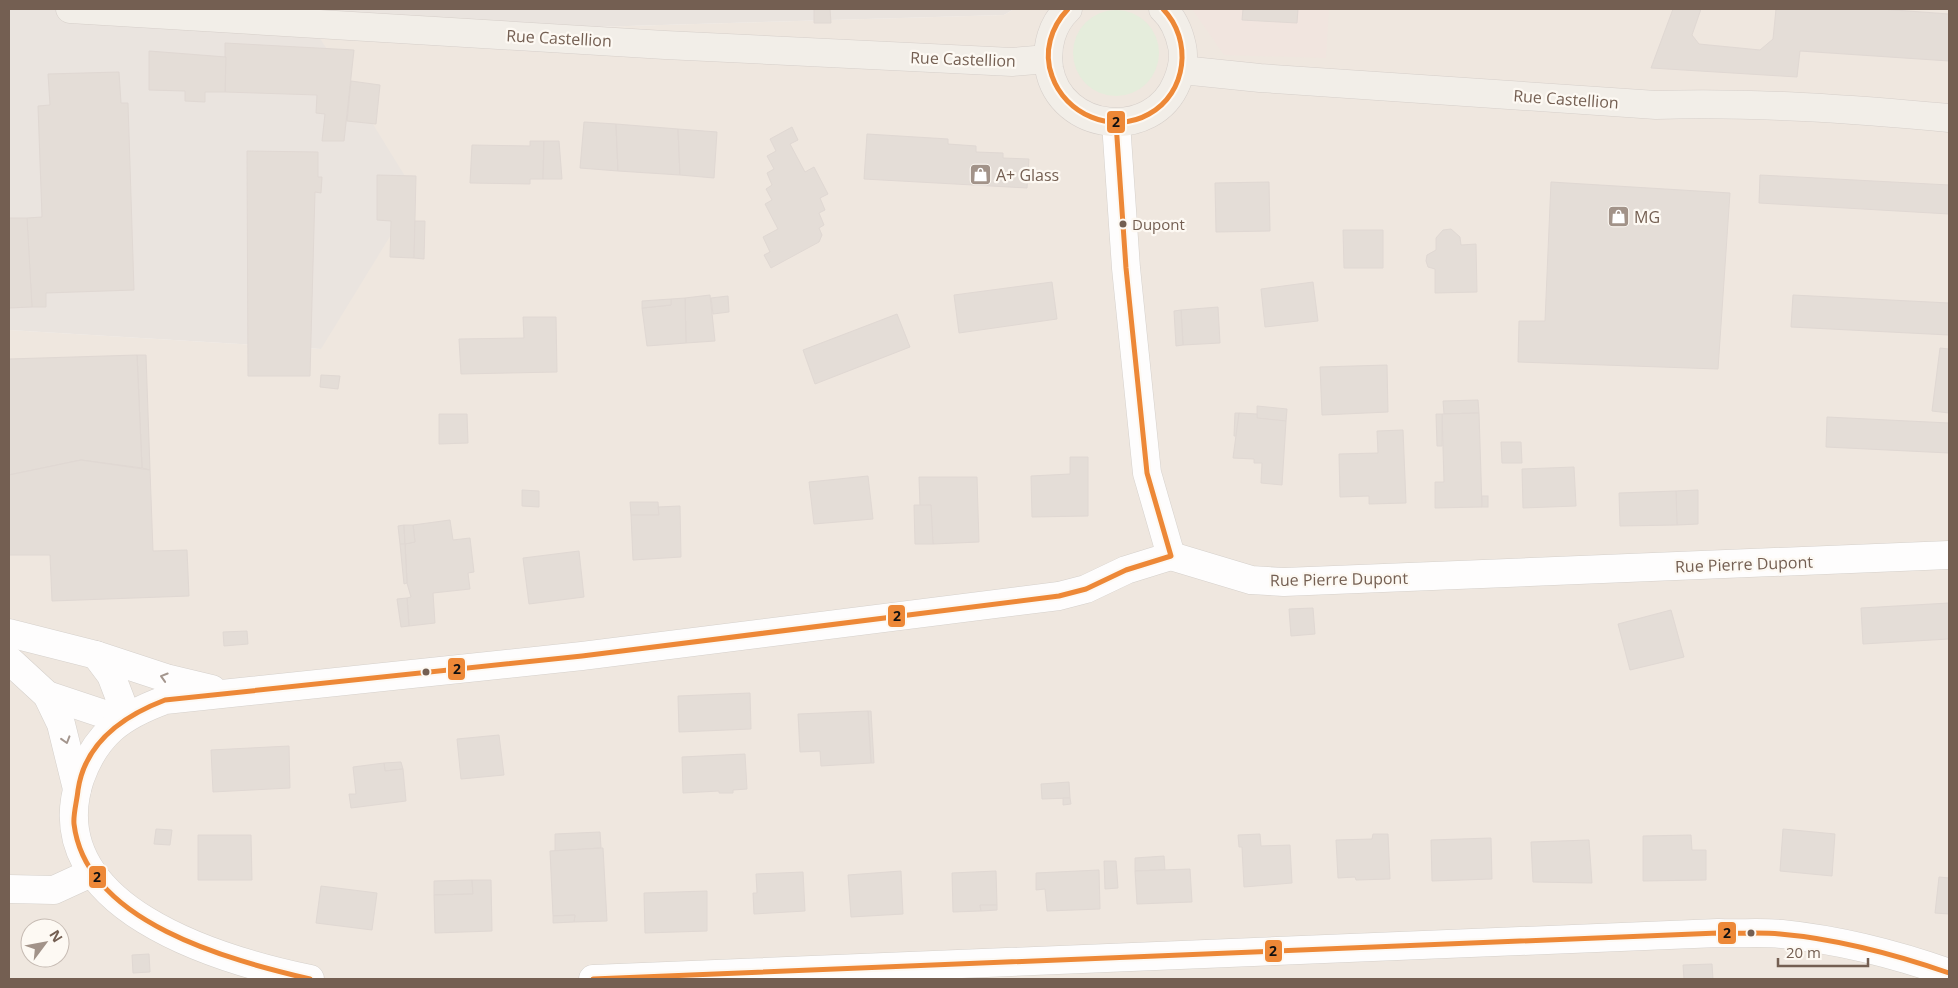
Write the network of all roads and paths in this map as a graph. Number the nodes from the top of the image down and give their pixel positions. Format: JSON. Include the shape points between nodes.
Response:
{"nodes":[{"id":1,"x":70,"y":9,"type":"edge"},
{"id":2,"x":1068,"y":9,"type":"edge"},
{"id":3,"x":1163,"y":9,"type":"edge"},
{"id":4,"x":1048,"y":59,"type":"junction"},
{"id":5,"x":1182,"y":70,"type":"junction"},
{"id":6,"x":1949,"y":118,"type":"edge"},
{"id":7,"x":1116,"y":123,"type":"junction"},
{"id":8,"x":1949,"y":555,"type":"edge"},
{"id":9,"x":1170,"y":556,"type":"junction"},
{"id":10,"x":9,"y":633,"type":"edge"},
{"id":11,"x":96,"y":655,"type":"junction"},
{"id":12,"x":9,"y":660,"type":"edge"},
{"id":13,"x":228,"y":693,"type":"junction"},
{"id":14,"x":47,"y":695,"type":"junction"},
{"id":15,"x":128,"y":717,"type":"junction"},
{"id":16,"x":77,"y":789,"type":"junction"},
{"id":17,"x":92,"y":873,"type":"junction"},
{"id":18,"x":9,"y":889,"type":"edge"},
{"id":19,"x":1949,"y":973,"type":"edge"},
{"id":20,"x":310,"y":979,"type":"edge"},
{"id":21,"x":594,"y":979,"type":"edge"}],
"edges":[{"from":1,"to":4,"type":"main road","name":"Rue Castellion","via":[[665,45],[1012,62]]},
{"from":2,"to":4,"type":"main road","via":[[1052,33]]},
{"from":3,"to":5,"type":"main road","via":[[1179,32]]},
{"from":4,"to":7,"type":"main road","via":[[1058,91],[1071,106],[1088,118]]},
{"from":5,"to":6,"type":"main road","name":"Rue Castellion","via":[[1656,105],[1720,103],[1866,110]]},
{"from":5,"to":7,"type":"main road","via":[[1174,91],[1161,106],[1145,117]]},
{"from":7,"to":9,"type":"street","via":[[1126,268],[1147,473]]},
{"from":8,"to":9,"type":"street","name":"Rue Pierre Dupont","via":[[1284,582],[1251,580]]},
{"from":9,"to":13,"type":"street","via":[[1126,570],[1086,589],[1059,596],[582,656]]},
{"from":10,"to":11,"type":"street"},
{"from":13,"to":11,"type":"street","one_way":true,"via":[[166,678]]},
{"from":11,"to":15,"type":"street","via":[[111,675]]},
{"from":12,"to":14,"type":"street"},
{"from":13,"to":15,"type":"street","via":[[165,700]]},
{"from":14,"to":15,"type":"street","via":[[101,713]]},
{"from":14,"to":16,"type":"street","one_way":true,"via":[[61,724]]},
{"from":15,"to":16,"type":"street","via":[[105,733],[86,763]]},
{"from":16,"to":17,"type":"street","via":[[74,819],[77,838]]},
{"from":17,"to":18,"type":"street","via":[[54,890]]},
{"from":17,"to":20,"type":"street","via":[[123,906],[156,926],[265,970]]},
{"from":19,"to":21,"type":"street","via":[[1909,959],[1824,939],[1780,934],[1718,934]]}]}
